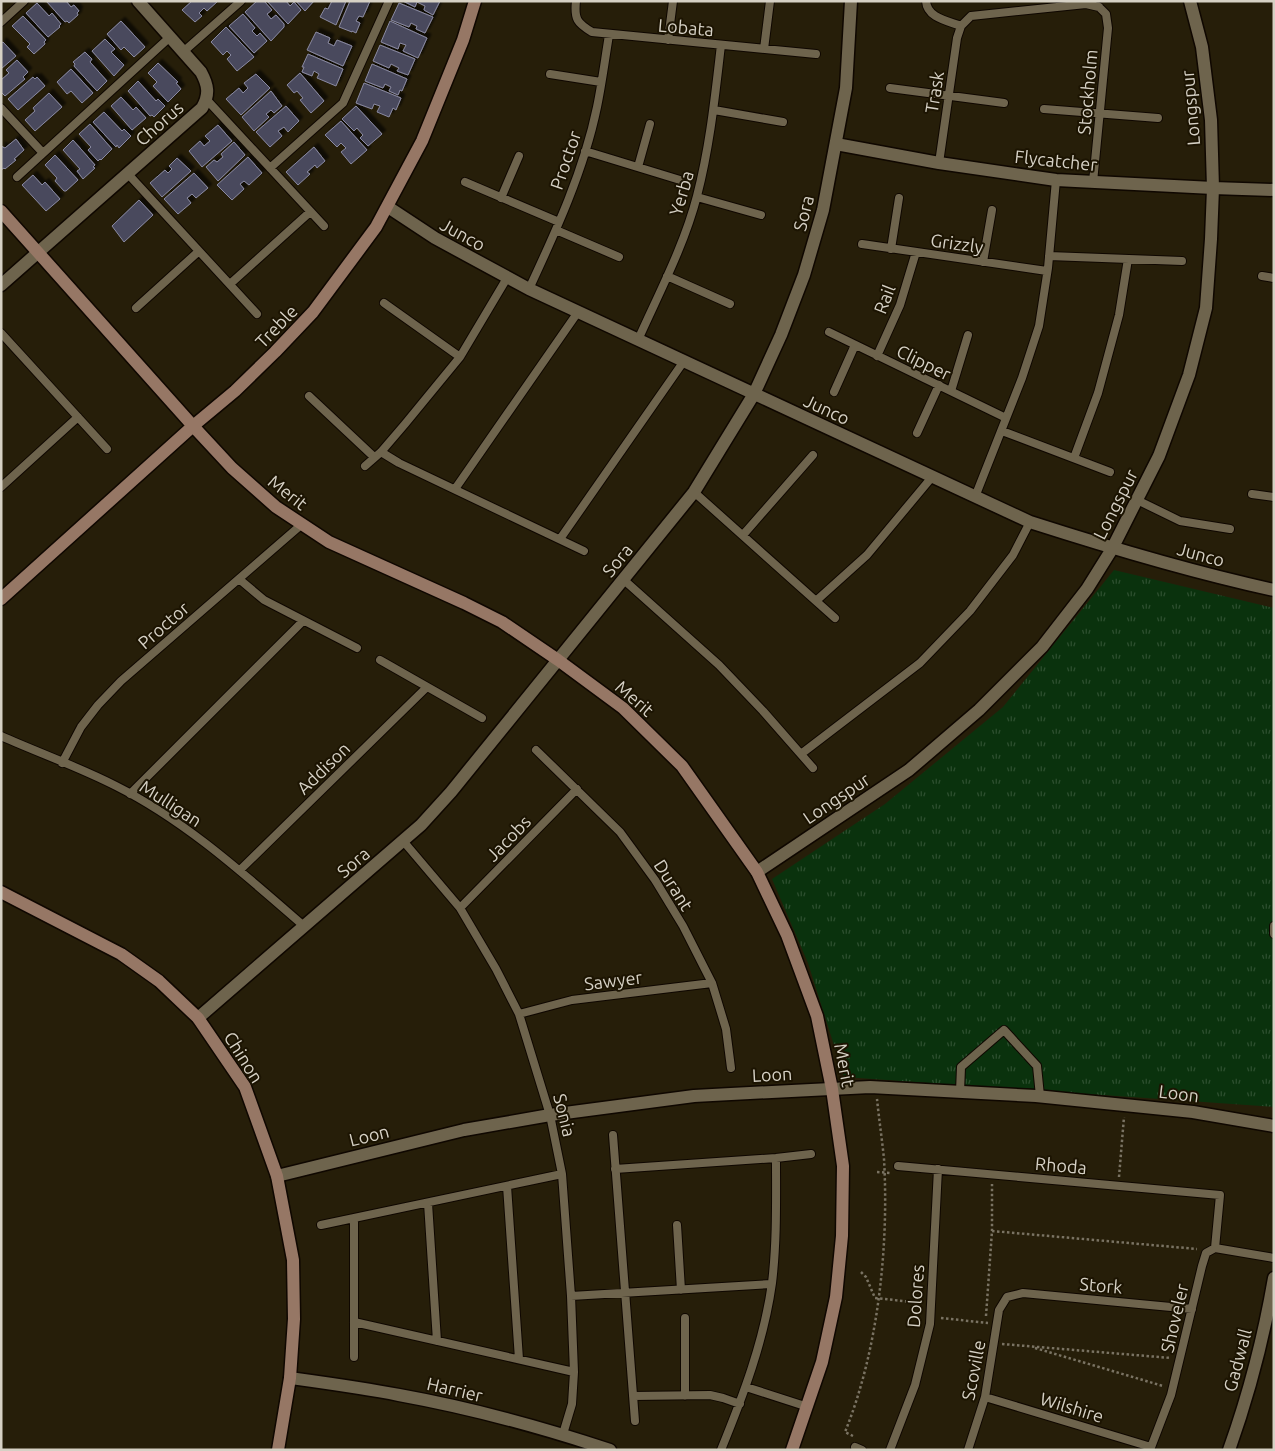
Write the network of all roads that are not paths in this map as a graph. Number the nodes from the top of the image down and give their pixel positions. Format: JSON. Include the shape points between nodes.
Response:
{"nodes":[{"id":1,"x":24,"y":1,"type":"edge"},
{"id":2,"x":138,"y":1,"type":"edge"},
{"id":3,"x":389,"y":1,"type":"edge"},
{"id":4,"x":475,"y":1,"type":"edge"},
{"id":5,"x":576,"y":1,"type":"edge"},
{"id":6,"x":673,"y":1,"type":"edge"},
{"id":7,"x":770,"y":1,"type":"edge"},
{"id":8,"x":851,"y":1,"type":"edge"},
{"id":9,"x":926,"y":1,"type":"edge"},
{"id":10,"x":1017,"y":1,"type":"edge"},
{"id":11,"x":1190,"y":1,"type":"edge"},
{"id":12,"x":240,"y":2,"type":"edge"},
{"id":13,"x":1100,"y":4,"type":"edge"},
{"id":14,"x":1018,"y":11,"type":"junction"},
{"id":15,"x":1,"y":22,"type":"edge"},
{"id":16,"x":961,"y":26,"type":"junction"},
{"id":17,"x":609,"y":35,"type":"junction"},
{"id":18,"x":170,"y":37,"type":"junction"},
{"id":19,"x":668,"y":40,"type":"junction"},
{"id":20,"x":720,"y":45,"type":"junction"},
{"id":21,"x":764,"y":49,"type":"junction"},
{"id":22,"x":184,"y":52,"type":"junction"},
{"id":23,"x":816,"y":54,"type":"dead end"},
{"id":24,"x":550,"y":74,"type":"dead end"},
{"id":25,"x":601,"y":82,"type":"junction"},
{"id":26,"x":890,"y":88,"type":"dead end"},
{"id":27,"x":948,"y":97,"type":"junction"},
{"id":28,"x":207,"y":100,"type":"junction"},
{"id":29,"x":1004,"y":103,"type":"dead end"},
{"id":30,"x":1,"y":108,"type":"edge"},
{"id":31,"x":1044,"y":109,"type":"dead end"},
{"id":32,"x":714,"y":110,"type":"junction"},
{"id":33,"x":1100,"y":114,"type":"junction"},
{"id":34,"x":1158,"y":118,"type":"dead end"},
{"id":35,"x":782,"y":122,"type":"dead end"},
{"id":36,"x":650,"y":124,"type":"dead end"},
{"id":37,"x":836,"y":144,"type":"junction"},
{"id":38,"x":585,"y":151,"type":"junction"},
{"id":39,"x":43,"y":153,"type":"junction"},
{"id":40,"x":519,"y":156,"type":"dead end"},
{"id":41,"x":939,"y":164,"type":"junction"},
{"id":42,"x":638,"y":167,"type":"junction"},
{"id":43,"x":270,"y":168,"type":"junction"},
{"id":44,"x":128,"y":174,"type":"junction"},
{"id":45,"x":17,"y":177,"type":"dead end"},
{"id":46,"x":680,"y":180,"type":"dead end"},
{"id":47,"x":1056,"y":180,"type":"junction"},
{"id":48,"x":465,"y":182,"type":"dead end"},
{"id":49,"x":1093,"y":182,"type":"junction"},
{"id":50,"x":1213,"y":188,"type":"junction"},
{"id":51,"x":1274,"y":190,"type":"edge"},
{"id":52,"x":697,"y":197,"type":"junction"},
{"id":53,"x":501,"y":198,"type":"junction"},
{"id":54,"x":898,"y":198,"type":"dead end"},
{"id":55,"x":388,"y":207,"type":"junction"},
{"id":56,"x":992,"y":210,"type":"dead end"},
{"id":57,"x":1,"y":211,"type":"edge"},
{"id":58,"x":310,"y":212,"type":"junction"},
{"id":59,"x":761,"y":215,"type":"dead end"},
{"id":60,"x":559,"y":222,"type":"junction"},
{"id":61,"x":324,"y":226,"type":"dead end"},
{"id":62,"x":556,"y":230,"type":"junction"},
{"id":63,"x":862,"y":244,"type":"dead end"},
{"id":64,"x":891,"y":249,"type":"junction"},
{"id":65,"x":199,"y":251,"type":"junction"},
{"id":66,"x":39,"y":252,"type":"junction"},
{"id":67,"x":916,"y":252,"type":"junction"},
{"id":68,"x":1049,"y":256,"type":"junction"},
{"id":69,"x":619,"y":257,"type":"dead end"},
{"id":70,"x":1128,"y":259,"type":"junction"},
{"id":71,"x":1182,"y":261,"type":"dead end"},
{"id":72,"x":983,"y":262,"type":"junction"},
{"id":73,"x":1047,"y":271,"type":"junction"},
{"id":74,"x":666,"y":276,"type":"junction"},
{"id":75,"x":1262,"y":276,"type":"dead end"},
{"id":76,"x":507,"y":278,"type":"junction"},
{"id":77,"x":1274,"y":278,"type":"edge"},
{"id":78,"x":230,"y":284,"type":"junction"},
{"id":79,"x":1,"y":285,"type":"edge"},
{"id":80,"x":529,"y":289,"type":"junction"},
{"id":81,"x":384,"y":303,"type":"dead end"},
{"id":82,"x":730,"y":304,"type":"dead end"},
{"id":83,"x":136,"y":308,"type":"dead end"},
{"id":84,"x":578,"y":312,"type":"junction"},
{"id":85,"x":257,"y":314,"type":"dead end"},
{"id":86,"x":829,"y":332,"type":"dead end"},
{"id":87,"x":1,"y":333,"type":"edge"},
{"id":88,"x":968,"y":335,"type":"dead end"},
{"id":89,"x":638,"y":340,"type":"junction"},
{"id":90,"x":855,"y":345,"type":"junction"},
{"id":91,"x":877,"y":356,"type":"junction"},
{"id":92,"x":460,"y":357,"type":"junction"},
{"id":93,"x":684,"y":361,"type":"junction"},
{"id":94,"x":939,"y":385,"type":"junction"},
{"id":95,"x":951,"y":391,"type":"junction"},
{"id":96,"x":834,"y":392,"type":"dead end"},
{"id":97,"x":754,"y":394,"type":"junction"},
{"id":98,"x":308,"y":396,"type":"dead end"},
{"id":99,"x":78,"y":417,"type":"junction"},
{"id":100,"x":1006,"y":418,"type":"junction"},
{"id":101,"x":193,"y":426,"type":"junction"},
{"id":102,"x":1002,"y":431,"type":"junction"},
{"id":103,"x":917,"y":433,"type":"dead end"},
{"id":104,"x":107,"y":449,"type":"dead end"},
{"id":105,"x":813,"y":454,"type":"dead end"},
{"id":106,"x":378,"y":455,"type":"junction"},
{"id":107,"x":1074,"y":458,"type":"junction"},
{"id":108,"x":365,"y":466,"type":"dead end"},
{"id":109,"x":1110,"y":472,"type":"dead end"},
{"id":110,"x":932,"y":477,"type":"junction"},
{"id":111,"x":1,"y":487,"type":"edge"},
{"id":112,"x":455,"y":490,"type":"junction"},
{"id":113,"x":694,"y":492,"type":"junction"},
{"id":114,"x":1252,"y":494,"type":"dead end"},
{"id":115,"x":975,"y":497,"type":"junction"},
{"id":116,"x":1274,"y":497,"type":"edge"},
{"id":117,"x":1137,"y":500,"type":"junction"},
{"id":118,"x":1030,"y":522,"type":"junction"},
{"id":119,"x":301,"y":525,"type":"junction"},
{"id":120,"x":1230,"y":529,"type":"dead end"},
{"id":121,"x":743,"y":535,"type":"junction"},
{"id":122,"x":560,"y":539,"type":"junction"},
{"id":123,"x":1112,"y":549,"type":"junction"},
{"id":124,"x":584,"y":550,"type":"dead end"},
{"id":125,"x":239,"y":579,"type":"junction"},
{"id":126,"x":624,"y":580,"type":"junction"},
{"id":127,"x":1274,"y":590,"type":"edge"},
{"id":128,"x":1,"y":599,"type":"edge"},
{"id":129,"x":817,"y":600,"type":"junction"},
{"id":130,"x":835,"y":618,"type":"dead end"},
{"id":131,"x":303,"y":621,"type":"junction"},
{"id":132,"x":357,"y":648,"type":"dead end"},
{"id":133,"x":380,"y":660,"type":"dead end"},
{"id":134,"x":558,"y":660,"type":"junction"},
{"id":135,"x":427,"y":687,"type":"junction"},
{"id":136,"x":482,"y":718,"type":"dead end"},
{"id":137,"x":1,"y":736,"type":"edge"},
{"id":138,"x":536,"y":750,"type":"dead end"},
{"id":139,"x":801,"y":754,"type":"junction"},
{"id":140,"x":62,"y":763,"type":"junction"},
{"id":141,"x":813,"y":768,"type":"dead end"},
{"id":142,"x":577,"y":788,"type":"junction"},
{"id":143,"x":130,"y":794,"type":"junction"},
{"id":144,"x":404,"y":842,"type":"junction"},
{"id":145,"x":240,"y":870,"type":"junction"},
{"id":146,"x":757,"y":872,"type":"junction"},
{"id":147,"x":1,"y":892,"type":"edge"},
{"id":148,"x":460,"y":908,"type":"junction"},
{"id":149,"x":304,"y":926,"type":"junction"},
{"id":150,"x":1274,"y":926,"type":"edge"},
{"id":151,"x":1274,"y":934,"type":"edge"},
{"id":152,"x":712,"y":983,"type":"junction"},
{"id":153,"x":519,"y":1014,"type":"junction"},
{"id":154,"x":198,"y":1018,"type":"junction"},
{"id":155,"x":731,"y":1068,"type":"dead end"},
{"id":156,"x":832,"y":1089,"type":"junction"},
{"id":157,"x":960,"y":1092,"type":"junction"},
{"id":158,"x":1040,"y":1096,"type":"junction"},
{"id":159,"x":550,"y":1115,"type":"junction"},
{"id":160,"x":1274,"y":1126,"type":"edge"},
{"id":161,"x":613,"y":1136,"type":"dead end"},
{"id":162,"x":811,"y":1154,"type":"dead end"},
{"id":163,"x":776,"y":1158,"type":"junction"},
{"id":164,"x":898,"y":1166,"type":"dead end"},
{"id":165,"x":615,"y":1168,"type":"junction"},
{"id":166,"x":938,"y":1170,"type":"junction"},
{"id":167,"x":562,"y":1174,"type":"junction"},
{"id":168,"x":277,"y":1176,"type":"junction"},
{"id":169,"x":507,"y":1186,"type":"junction"},
{"id":170,"x":1220,"y":1195,"type":"joint"},
{"id":171,"x":428,"y":1202,"type":"junction"},
{"id":172,"x":354,"y":1218,"type":"junction"},
{"id":173,"x":321,"y":1225,"type":"dead end"},
{"id":174,"x":677,"y":1225,"type":"dead end"},
{"id":175,"x":1212,"y":1249,"type":"junction"},
{"id":176,"x":1274,"y":1258,"type":"edge"},
{"id":177,"x":1274,"y":1278,"type":"edge"},
{"id":178,"x":771,"y":1284,"type":"junction"},
{"id":179,"x":682,"y":1290,"type":"junction"},
{"id":180,"x":625,"y":1294,"type":"junction"},
{"id":181,"x":571,"y":1296,"type":"junction"},
{"id":182,"x":1007,"y":1297,"type":"joint"},
{"id":183,"x":1192,"y":1309,"type":"junction"},
{"id":184,"x":685,"y":1318,"type":"dead end"},
{"id":185,"x":354,"y":1322,"type":"junction"},
{"id":186,"x":437,"y":1341,"type":"junction"},
{"id":187,"x":354,"y":1357,"type":"dead end"},
{"id":188,"x":519,"y":1359,"type":"junction"},
{"id":189,"x":574,"y":1372,"type":"junction"},
{"id":190,"x":290,"y":1378,"type":"junction"},
{"id":191,"x":746,"y":1387,"type":"junction"},
{"id":192,"x":633,"y":1396,"type":"junction"},
{"id":193,"x":686,"y":1396,"type":"junction"},
{"id":194,"x":985,"y":1397,"type":"junction"},
{"id":195,"x":740,"y":1404,"type":"junction"},
{"id":196,"x":808,"y":1407,"type":"junction"},
{"id":197,"x":635,"y":1421,"type":"dead end"},
{"id":198,"x":563,"y":1434,"type":"junction"},
{"id":199,"x":1150,"y":1448,"type":"edge"},
{"id":200,"x":278,"y":1450,"type":"edge"},
{"id":201,"x":610,"y":1450,"type":"edge"},
{"id":202,"x":721,"y":1450,"type":"edge"},
{"id":203,"x":792,"y":1450,"type":"edge"},
{"id":204,"x":890,"y":1450,"type":"edge"},
{"id":205,"x":968,"y":1450,"type":"edge"},
{"id":206,"x":1229,"y":1450,"type":"edge"}],
"edges":[{"from":1,"to":15,"type":"lane"},
{"from":2,"to":18,"type":"street","name":"Chorus"},
{"from":3,"to":43,"type":"lane","via":[[343,103]]},
{"from":4,"to":55,"type":"street","name":"Treble","via":[[432,120]]},
{"from":5,"to":17,"type":"lane","name":"Lobata","via":[[574,13],[579,24],[592,32]]},
{"from":6,"to":19,"type":"lane"},
{"from":7,"to":21,"type":"lane"},
{"from":8,"to":37,"type":"street","name":"Sora","via":[[846,88]]},
{"from":9,"to":16,"type":"lane","via":[[930,13]]},
{"from":10,"to":14,"type":"lane"},
{"from":11,"to":50,"type":"street","name":"Longspur","via":[[1202,47],[1211,120]]},
{"from":12,"to":22,"type":"lane"},
{"from":13,"to":14,"type":"lane"},
{"from":13,"to":33,"type":"lane","name":"Stockholm","via":[[1106,14],[1108,28]]},
{"from":14,"to":16,"type":"lane","via":[[972,16]]},
{"from":16,"to":27,"type":"lane","name":"Trask"},
{"from":17,"to":19,"type":"lane","name":"Lobata"},
{"from":17,"to":25,"type":"lane","name":"Proctor"},
{"from":18,"to":22,"type":"street","name":"Chorus"},
{"from":18,"to":39,"type":"lane"},
{"from":19,"to":20,"type":"lane","name":"Lobata"},
{"from":20,"to":21,"type":"lane","name":"Lobata"},
{"from":20,"to":32,"type":"lane","name":"Yerba"},
{"from":21,"to":23,"type":"lane","name":"Lobata"},
{"from":22,"to":28,"type":"street","name":"Chorus","via":[[206,81]]},
{"from":24,"to":25,"type":"lane"},
{"from":25,"to":38,"type":"lane","name":"Proctor"},
{"from":26,"to":27,"type":"lane"},
{"from":27,"to":29,"type":"lane"},
{"from":27,"to":41,"type":"lane","name":"Trask"},
{"from":28,"to":43,"type":"lane"},
{"from":28,"to":44,"type":"street","name":"Chorus"},
{"from":30,"to":39,"type":"lane"},
{"from":31,"to":33,"type":"lane"},
{"from":32,"to":35,"type":"lane"},
{"from":32,"to":52,"type":"lane","name":"Yerba"},
{"from":33,"to":34,"type":"lane"},
{"from":33,"to":49,"type":"lane","name":"Stockholm"},
{"from":36,"to":42,"type":"lane"},
{"from":37,"to":41,"type":"street","name":"Flycatcher"},
{"from":37,"to":97,"type":"street","name":"Sora","via":[[823,210],[804,275]]},
{"from":38,"to":42,"type":"lane"},
{"from":38,"to":60,"type":"lane","name":"Proctor"},
{"from":39,"to":45,"type":"lane"},
{"from":40,"to":53,"type":"lane"},
{"from":41,"to":47,"type":"street","name":"Flycatcher"},
{"from":42,"to":46,"type":"lane"},
{"from":43,"to":58,"type":"lane"},
{"from":44,"to":65,"type":"lane"},
{"from":44,"to":66,"type":"street","name":"Chorus"},
{"from":47,"to":49,"type":"street","name":"Flycatcher"},
{"from":47,"to":68,"type":"lane"},
{"from":48,"to":53,"type":"lane"},
{"from":49,"to":50,"type":"street","name":"Flycatcher"},
{"from":50,"to":51,"type":"street","name":"Flycatcher"},
{"from":50,"to":117,"type":"street","name":"Longspur","via":[[1206,308],[1189,375],[1159,456]]},
{"from":52,"to":59,"type":"lane"},
{"from":52,"to":74,"type":"lane","name":"Yerba"},
{"from":53,"to":60,"type":"lane"},
{"from":54,"to":64,"type":"lane"},
{"from":55,"to":76,"type":"street","name":"Junco","via":[[435,238]]},
{"from":55,"to":101,"type":"street","name":"Treble","via":[[314,312],[235,391]]},
{"from":56,"to":72,"type":"lane"},
{"from":57,"to":66,"type":"street","name":"Merit"},
{"from":58,"to":61,"type":"lane"},
{"from":58,"to":78,"type":"lane"},
{"from":60,"to":62,"type":"lane","name":"Proctor"},
{"from":62,"to":69,"type":"lane"},
{"from":62,"to":80,"type":"lane","name":"Proctor"},
{"from":63,"to":64,"type":"lane","name":"Grizzly"},
{"from":64,"to":67,"type":"lane","name":"Grizzly"},
{"from":65,"to":78,"type":"lane"},
{"from":65,"to":83,"type":"lane"},
{"from":66,"to":79,"type":"street","name":"Chorus"},
{"from":66,"to":101,"type":"street","name":"Merit"},
{"from":67,"to":72,"type":"lane","name":"Grizzly"},
{"from":67,"to":91,"type":"lane","name":"Rail","via":[[900,304]]},
{"from":68,"to":70,"type":"lane"},
{"from":68,"to":73,"type":"lane"},
{"from":70,"to":71,"type":"lane"},
{"from":70,"to":107,"type":"lane","via":[[1119,315],[1100,385]]},
{"from":72,"to":73,"type":"lane","name":"Grizzly"},
{"from":73,"to":100,"type":"lane","via":[[1039,326]]},
{"from":74,"to":82,"type":"lane"},
{"from":74,"to":89,"type":"lane","name":"Yerba"},
{"from":75,"to":77,"type":"lane"},
{"from":76,"to":80,"type":"street","name":"Junco"},
{"from":76,"to":92,"type":"lane"},
{"from":78,"to":85,"type":"lane"},
{"from":80,"to":84,"type":"street","name":"Junco"},
{"from":81,"to":92,"type":"lane"},
{"from":84,"to":89,"type":"street","name":"Junco"},
{"from":84,"to":112,"type":"lane"},
{"from":86,"to":90,"type":"lane","name":"Clipper"},
{"from":87,"to":99,"type":"lane"},
{"from":88,"to":95,"type":"lane"},
{"from":89,"to":93,"type":"street","name":"Junco"},
{"from":90,"to":91,"type":"lane","name":"Clipper"},
{"from":90,"to":96,"type":"lane"},
{"from":91,"to":94,"type":"lane","name":"Clipper"},
{"from":92,"to":106,"type":"lane"},
{"from":93,"to":97,"type":"street","name":"Junco"},
{"from":93,"to":122,"type":"lane"},
{"from":94,"to":95,"type":"lane","name":"Clipper"},
{"from":94,"to":103,"type":"lane"},
{"from":95,"to":100,"type":"lane","name":"Clipper"},
{"from":97,"to":110,"type":"street","name":"Junco"},
{"from":97,"to":113,"type":"street","name":"Sora"},
{"from":98,"to":106,"type":"lane"},
{"from":99,"to":104,"type":"lane"},
{"from":99,"to":111,"type":"lane"},
{"from":100,"to":102,"type":"lane"},
{"from":101,"to":119,"type":"street","name":"Merit","via":[[232,468]]},
{"from":101,"to":128,"type":"street","name":"Treble"},
{"from":102,"to":107,"type":"lane"},
{"from":102,"to":115,"type":"lane"},
{"from":105,"to":121,"type":"lane"},
{"from":106,"to":108,"type":"lane"},
{"from":106,"to":112,"type":"lane"},
{"from":107,"to":109,"type":"lane"},
{"from":110,"to":115,"type":"street","name":"Junco"},
{"from":110,"to":129,"type":"lane","via":[[867,555]]},
{"from":112,"to":122,"type":"lane"},
{"from":113,"to":121,"type":"lane"},
{"from":113,"to":126,"type":"street","name":"Sora"},
{"from":114,"to":116,"type":"lane"},
{"from":115,"to":118,"type":"street","name":"Junco"},
{"from":117,"to":120,"type":"lane","via":[[1180,520]]},
{"from":117,"to":123,"type":"street","name":"Longspur"},
{"from":118,"to":123,"type":"street","name":"Junco"},
{"from":118,"to":139,"type":"lane","via":[[1013,555],[970,611],[920,663]]},
{"from":119,"to":125,"type":"lane","name":"Proctor"},
{"from":119,"to":134,"type":"street","name":"Merit","via":[[329,542],[464,602],[502,622]]},
{"from":121,"to":129,"type":"lane"},
{"from":122,"to":124,"type":"lane"},
{"from":123,"to":127,"type":"street","name":"Junco"},
{"from":123,"to":146,"type":"street","name":"Longspur","via":[[1087,589],[1042,647],[979,710],[909,770]]},
{"from":125,"to":131,"type":"lane","via":[[264,600]]},
{"from":125,"to":140,"type":"lane","name":"Proctor","via":[[121,681],[81,727]]},
{"from":126,"to":134,"type":"street","name":"Sora"},
{"from":126,"to":139,"type":"lane","via":[[718,665]]},
{"from":129,"to":130,"type":"lane"},
{"from":131,"to":132,"type":"lane"},
{"from":131,"to":143,"type":"lane"},
{"from":133,"to":135,"type":"lane"},
{"from":134,"to":144,"type":"street","name":"Sora","via":[[451,792]]},
{"from":134,"to":146,"type":"street","name":"Merit","via":[[623,708],[682,766]]},
{"from":135,"to":136,"type":"lane"},
{"from":135,"to":145,"type":"lane","name":"Addison"},
{"from":137,"to":140,"type":"lane","name":"Mulligan"},
{"from":138,"to":142,"type":"lane","name":"Durant"},
{"from":139,"to":141,"type":"lane"},
{"from":140,"to":143,"type":"lane","name":"Mulligan"},
{"from":142,"to":148,"type":"lane","name":"Jacobs"},
{"from":142,"to":152,"type":"lane","name":"Durant","via":[[620,832],[655,880]]},
{"from":143,"to":145,"type":"lane","name":"Mulligan","via":[[167,816]]},
{"from":144,"to":148,"type":"lane","name":"Sonia"},
{"from":144,"to":149,"type":"street","name":"Sora"},
{"from":145,"to":149,"type":"lane","name":"Mulligan"},
{"from":146,"to":156,"type":"street","name":"Merit","via":[[787,935],[818,1016]]},
{"from":147,"to":154,"type":"street","name":"Chinon","via":[[121,954],[159,981]]},
{"from":148,"to":153,"type":"lane","name":"Sonia"},
{"from":149,"to":154,"type":"street","name":"Sora"},
{"from":150,"to":151,"type":"lane"},
{"from":152,"to":153,"type":"lane","name":"Sawyer","via":[[572,1000]]},
{"from":152,"to":155,"type":"lane","name":"Durant","via":[[726,1029]]},
{"from":153,"to":159,"type":"lane","name":"Sonia"},
{"from":154,"to":168,"type":"street","name":"Chinon","via":[[245,1087]]},
{"from":156,"to":157,"type":"street","name":"Loon"},
{"from":156,"to":159,"type":"street","name":"Loon","via":[[694,1096]]},
{"from":156,"to":196,"type":"street","name":"Merit","via":[[843,1166],[842,1236],[836,1297]]},
{"from":157,"to":158,"type":"street","name":"Loon"},
{"from":157,"to":158,"type":"lane","via":[[961,1067],[1004,1030],[1037,1066]]},
{"from":158,"to":160,"type":"street","name":"Loon","via":[[1193,1112]]},
{"from":159,"to":167,"type":"lane","name":"Sonia"},
{"from":159,"to":168,"type":"street","name":"Loon","via":[[464,1130]]},
{"from":161,"to":165,"type":"lane"},
{"from":162,"to":163,"type":"lane"},
{"from":163,"to":165,"type":"lane"},
{"from":163,"to":178,"type":"lane","via":[[776,1222]]},
{"from":164,"to":166,"type":"lane","name":"Rhoda"},
{"from":165,"to":180,"type":"lane"},
{"from":166,"to":170,"type":"lane","name":"Rhoda"},
{"from":166,"to":204,"type":"lane","name":"Dolores","via":[[930,1324],[914,1385]]},
{"from":167,"to":169,"type":"lane"},
{"from":167,"to":181,"type":"lane","name":"Sonia"},
{"from":168,"to":190,"type":"street","name":"Chinon","via":[[294,1260]]},
{"from":169,"to":171,"type":"lane"},
{"from":169,"to":188,"type":"lane"},
{"from":170,"to":175,"type":"lane","name":"Shoveler"},
{"from":171,"to":172,"type":"lane"},
{"from":171,"to":186,"type":"lane"},
{"from":172,"to":173,"type":"lane"},
{"from":172,"to":185,"type":"lane"},
{"from":174,"to":179,"type":"lane"},
{"from":175,"to":176,"type":"lane"},
{"from":175,"to":183,"type":"lane","name":"Shoveler","via":[[1206,1253]]},
{"from":177,"to":206,"type":"street","name":"Gadwall","via":[[1259,1350]]},
{"from":178,"to":179,"type":"lane"},
{"from":178,"to":191,"type":"lane","via":[[757,1354]]},
{"from":179,"to":180,"type":"lane"},
{"from":180,"to":181,"type":"lane"},
{"from":180,"to":192,"type":"lane"},
{"from":181,"to":189,"type":"lane","name":"Sonia"},
{"from":182,"to":183,"type":"lane","name":"Stork","via":[[1023,1293]]},
{"from":182,"to":194,"type":"lane","name":"Scoville","via":[[999,1310]]},
{"from":183,"to":199,"type":"lane","name":"Shoveler","via":[[1172,1389]]},
{"from":184,"to":193,"type":"lane"},
{"from":185,"to":186,"type":"lane"},
{"from":185,"to":187,"type":"lane"},
{"from":186,"to":188,"type":"lane"},
{"from":188,"to":189,"type":"lane"},
{"from":189,"to":198,"type":"lane","name":"Sonia","via":[[572,1404]]},
{"from":190,"to":198,"type":"street","name":"Harrier","via":[[400,1395]]},
{"from":190,"to":200,"type":"street","name":"Chinon"},
{"from":191,"to":195,"type":"lane"},
{"from":191,"to":196,"type":"lane"},
{"from":192,"to":193,"type":"lane"},
{"from":192,"to":197,"type":"lane"},
{"from":193,"to":195,"type":"lane","via":[[717,1396]]},
{"from":194,"to":199,"type":"lane","name":"Wilshire"},
{"from":194,"to":205,"type":"lane","name":"Scoville"},
{"from":195,"to":202,"type":"lane"},
{"from":196,"to":203,"type":"street","name":"Merit"},
{"from":198,"to":201,"type":"street","name":"Harrier"}]}
